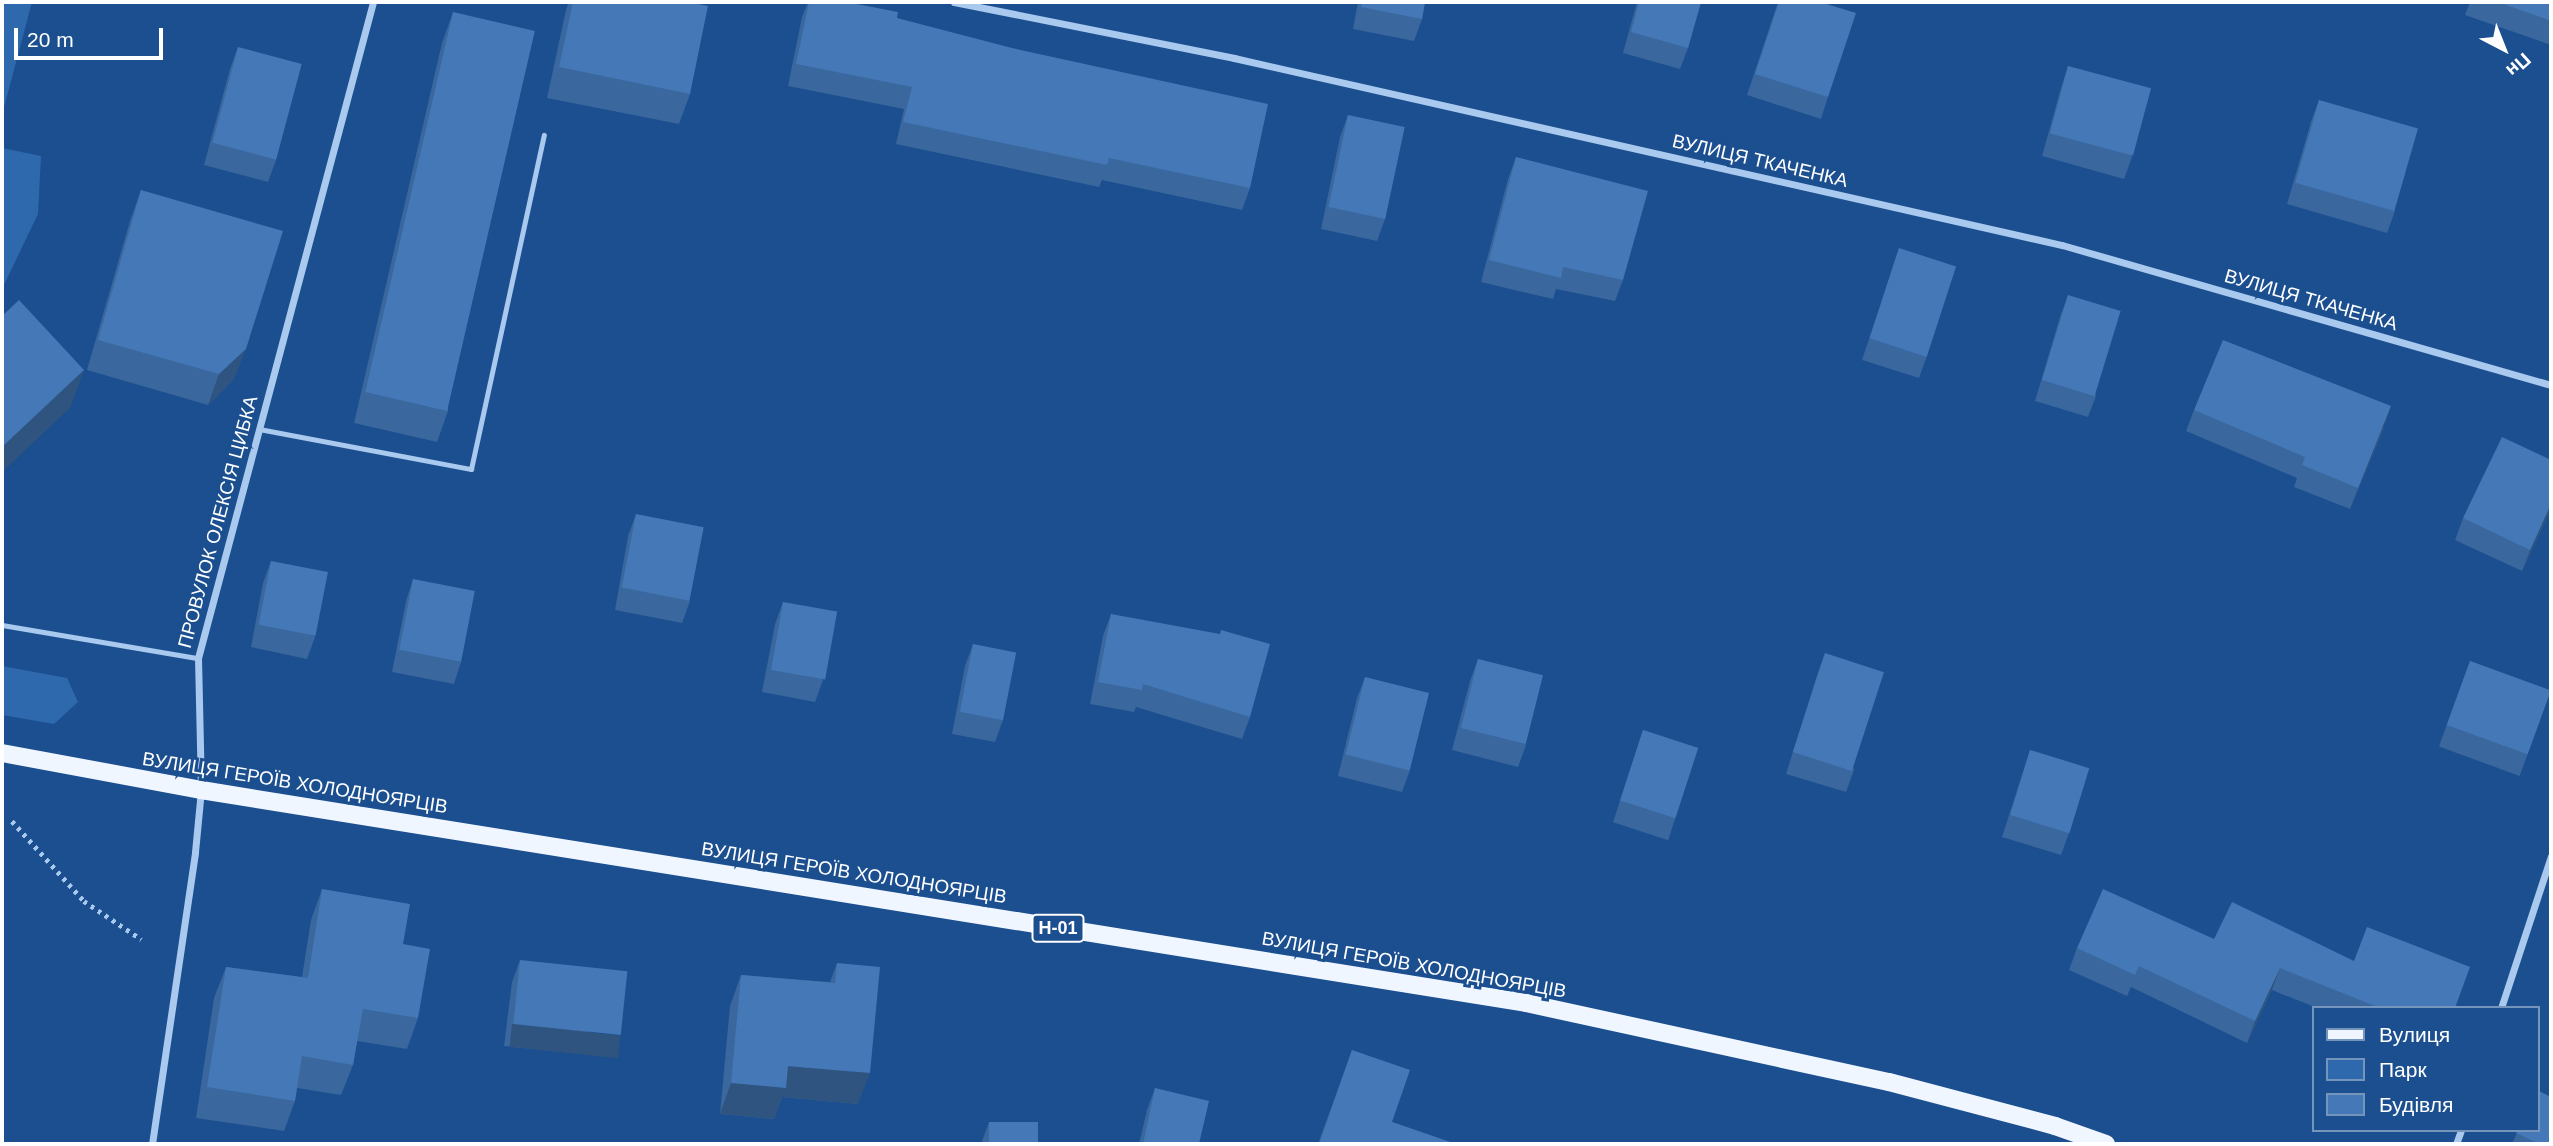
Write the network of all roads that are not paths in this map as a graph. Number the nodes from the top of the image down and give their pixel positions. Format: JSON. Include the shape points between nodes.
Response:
{"nodes":[{"id":1,"x":373,"y":2,"type":"edge"},
{"id":2,"x":954,"y":2,"type":"edge"},
{"id":3,"x":544,"y":135,"type":"dead end"},
{"id":4,"x":2551,"y":385,"type":"edge"},
{"id":5,"x":259,"y":429,"type":"junction"},
{"id":6,"x":2,"y":625,"type":"edge"},
{"id":7,"x":198,"y":658,"type":"junction"},
{"id":8,"x":2,"y":753,"type":"edge"},
{"id":9,"x":201,"y":790,"type":"junction"},
{"id":10,"x":2551,"y":856,"type":"edge"},
{"id":11,"x":2502,"y":1006,"type":"edge"},
{"id":12,"x":152,"y":1144,"type":"edge"},
{"id":13,"x":2106,"y":1144,"type":"edge"}],
"edges":[{"from":1,"to":5,"type":"street","name":"ПРОВУЛОК ОЛЕКСІЯ ЦИБКА"},
{"from":2,"to":4,"type":"street","name":"ВУЛИЦЯ ТКАЧЕНКА","via":[[1234,58],[2062,245]]},
{"from":3,"to":5,"type":"lane","via":[[471,469]]},
{"from":5,"to":7,"type":"street","name":"ПРОВУЛОК ОЛЕКСІЯ ЦИБКА"},
{"from":6,"to":7,"type":"lane"},
{"from":7,"to":9,"type":"street","name":"ПРОВУЛОК ОЛЕКСІЯ ЦИБКА"},
{"from":8,"to":9,"type":"main road","name":"ВУЛИЦЯ ГЕРОЇВ ХОЛОДНОЯРЦІВ","number":"Н-01"},
{"from":9,"to":12,"type":"street","name":"ПРОВУЛОК ОЛЕКСІЯ ЦИБКА"},
{"from":9,"to":13,"type":"main road","name":"ВУЛИЦЯ ГЕРОЇВ ХОЛОДНОЯРЦІВ","number":"Н-01","via":[[1526,1003],[1889,1082]]},
{"from":10,"to":11,"type":"street"}]}
